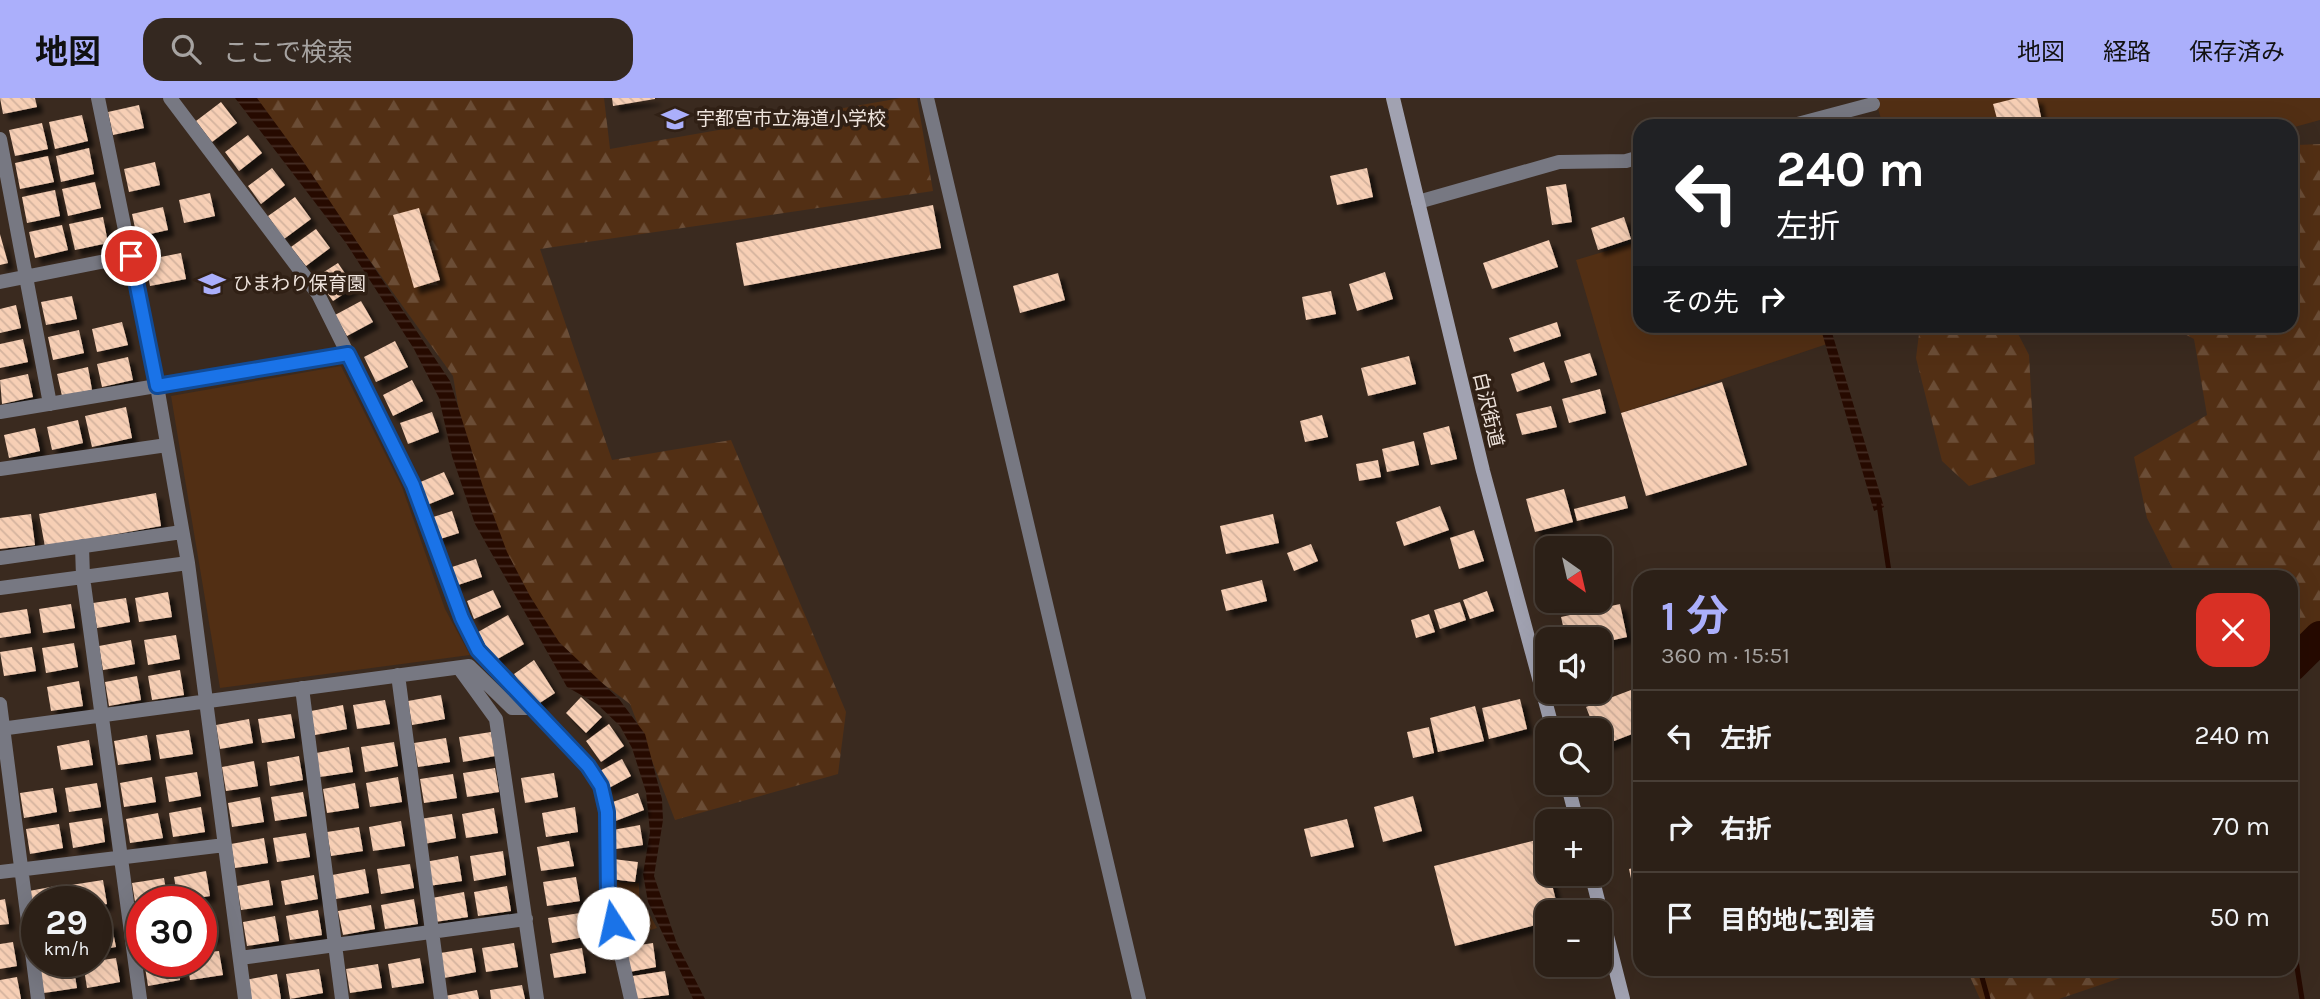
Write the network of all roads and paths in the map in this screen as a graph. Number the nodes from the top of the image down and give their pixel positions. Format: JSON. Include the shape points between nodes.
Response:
{"nodes":[{"id":1,"x":98,"y":98,"type":"edge"},
{"id":2,"x":170,"y":98,"type":"edge"},
{"id":3,"x":927,"y":98,"type":"edge"},
{"id":4,"x":1393,"y":98,"type":"edge"},
{"id":5,"x":1873,"y":104,"type":"dead end"},
{"id":6,"x":1816,"y":119,"type":"edge"},
{"id":7,"x":0,"y":139,"type":"edge"},
{"id":8,"x":1633,"y":159,"type":"edge"},
{"id":9,"x":1418,"y":202,"type":"junction"},
{"id":10,"x":131,"y":256,"type":"junction"},
{"id":11,"x":27,"y":276,"type":"junction"},
{"id":12,"x":0,"y":282,"type":"edge"},
{"id":13,"x":348,"y":354,"type":"junction"},
{"id":14,"x":157,"y":386,"type":"junction"},
{"id":15,"x":50,"y":404,"type":"junction"},
{"id":16,"x":0,"y":412,"type":"edge"},
{"id":17,"x":167,"y":445,"type":"junction"},
{"id":18,"x":0,"y":469,"type":"edge"},
{"id":19,"x":183,"y":532,"type":"junction"},
{"id":20,"x":82,"y":546,"type":"junction"},
{"id":21,"x":0,"y":558,"type":"edge"},
{"id":22,"x":188,"y":563,"type":"junction"},
{"id":23,"x":83,"y":577,"type":"junction"},
{"id":24,"x":0,"y":588,"type":"edge"},
{"id":25,"x":459,"y":668,"type":"junction"},
{"id":26,"x":398,"y":675,"type":"junction"},
{"id":27,"x":302,"y":688,"type":"junction"},
{"id":28,"x":207,"y":702,"type":"junction"},
{"id":29,"x":0,"y":704,"type":"edge"},
{"id":30,"x":534,"y":708,"type":"junction"},
{"id":31,"x":102,"y":716,"type":"junction"},
{"id":32,"x":1550,"y":718,"type":"edge"},
{"id":33,"x":2,"y":729,"type":"edge"},
{"id":34,"x":225,"y":845,"type":"junction"},
{"id":35,"x":121,"y":858,"type":"junction"},
{"id":36,"x":22,"y":870,"type":"junction"},
{"id":37,"x":0,"y":872,"type":"edge"},
{"id":38,"x":1594,"y":886,"type":"edge"},
{"id":39,"x":526,"y":919,"type":"junction"},
{"id":40,"x":432,"y":932,"type":"junction"},
{"id":41,"x":335,"y":945,"type":"junction"},
{"id":42,"x":240,"y":958,"type":"junction"},
{"id":43,"x":38,"y":999,"type":"edge"},
{"id":44,"x":140,"y":999,"type":"edge"},
{"id":45,"x":245,"y":999,"type":"edge"},
{"id":46,"x":342,"y":999,"type":"edge"},
{"id":47,"x":440,"y":999,"type":"edge"},
{"id":48,"x":537,"y":999,"type":"edge"},
{"id":49,"x":631,"y":999,"type":"edge"},
{"id":50,"x":1139,"y":999,"type":"edge"},
{"id":51,"x":1623,"y":999,"type":"edge"}],
"edges":[{"from":1,"to":10,"type":"street"},
{"from":2,"to":13,"type":"street","via":[[318,294]]},
{"from":3,"to":50,"type":"street"},
{"from":4,"to":9,"type":"main road","name":"白沢街道"},
{"from":5,"to":6,"type":"street"},
{"from":7,"to":11,"type":"street"},
{"from":8,"to":9,"type":"street","via":[[1559,162]]},
{"from":9,"to":32,"type":"main road","name":"白沢街道","via":[[1483,471]]},
{"from":10,"to":11,"type":"street"},
{"from":10,"to":14,"type":"street"},
{"from":11,"to":12,"type":"street"},
{"from":11,"to":15,"type":"street"},
{"from":13,"to":14,"type":"street"},
{"from":13,"to":30,"type":"street","via":[[413,485],[478,650]]},
{"from":14,"to":15,"type":"street"},
{"from":14,"to":17,"type":"street"},
{"from":15,"to":16,"type":"street"},
{"from":17,"to":18,"type":"street"},
{"from":17,"to":19,"type":"street"},
{"from":19,"to":20,"type":"street"},
{"from":19,"to":22,"type":"street"},
{"from":20,"to":21,"type":"street"},
{"from":20,"to":23,"type":"street"},
{"from":22,"to":23,"type":"street"},
{"from":22,"to":28,"type":"street"},
{"from":23,"to":24,"type":"street"},
{"from":23,"to":31,"type":"street"},
{"from":25,"to":26,"type":"street"},
{"from":25,"to":30,"type":"street","via":[[469,666],[512,708]]},
{"from":25,"to":39,"type":"street","via":[[496,719]]},
{"from":26,"to":27,"type":"street"},
{"from":26,"to":40,"type":"street"},
{"from":27,"to":28,"type":"street"},
{"from":27,"to":41,"type":"street"},
{"from":28,"to":31,"type":"street"},
{"from":28,"to":34,"type":"street"},
{"from":29,"to":33,"type":"street"},
{"from":30,"to":49,"type":"street","via":[[601,786],[607,812],[608,898]]},
{"from":31,"to":33,"type":"street"},
{"from":31,"to":35,"type":"street"},
{"from":33,"to":36,"type":"street"},
{"from":34,"to":35,"type":"street"},
{"from":34,"to":42,"type":"street"},
{"from":35,"to":36,"type":"street"},
{"from":35,"to":44,"type":"street"},
{"from":36,"to":37,"type":"street"},
{"from":36,"to":43,"type":"street"},
{"from":38,"to":51,"type":"main road"},
{"from":39,"to":40,"type":"street"},
{"from":39,"to":48,"type":"street"},
{"from":40,"to":41,"type":"street"},
{"from":40,"to":47,"type":"street"},
{"from":41,"to":42,"type":"street"},
{"from":41,"to":46,"type":"street"},
{"from":42,"to":45,"type":"street"}]}
